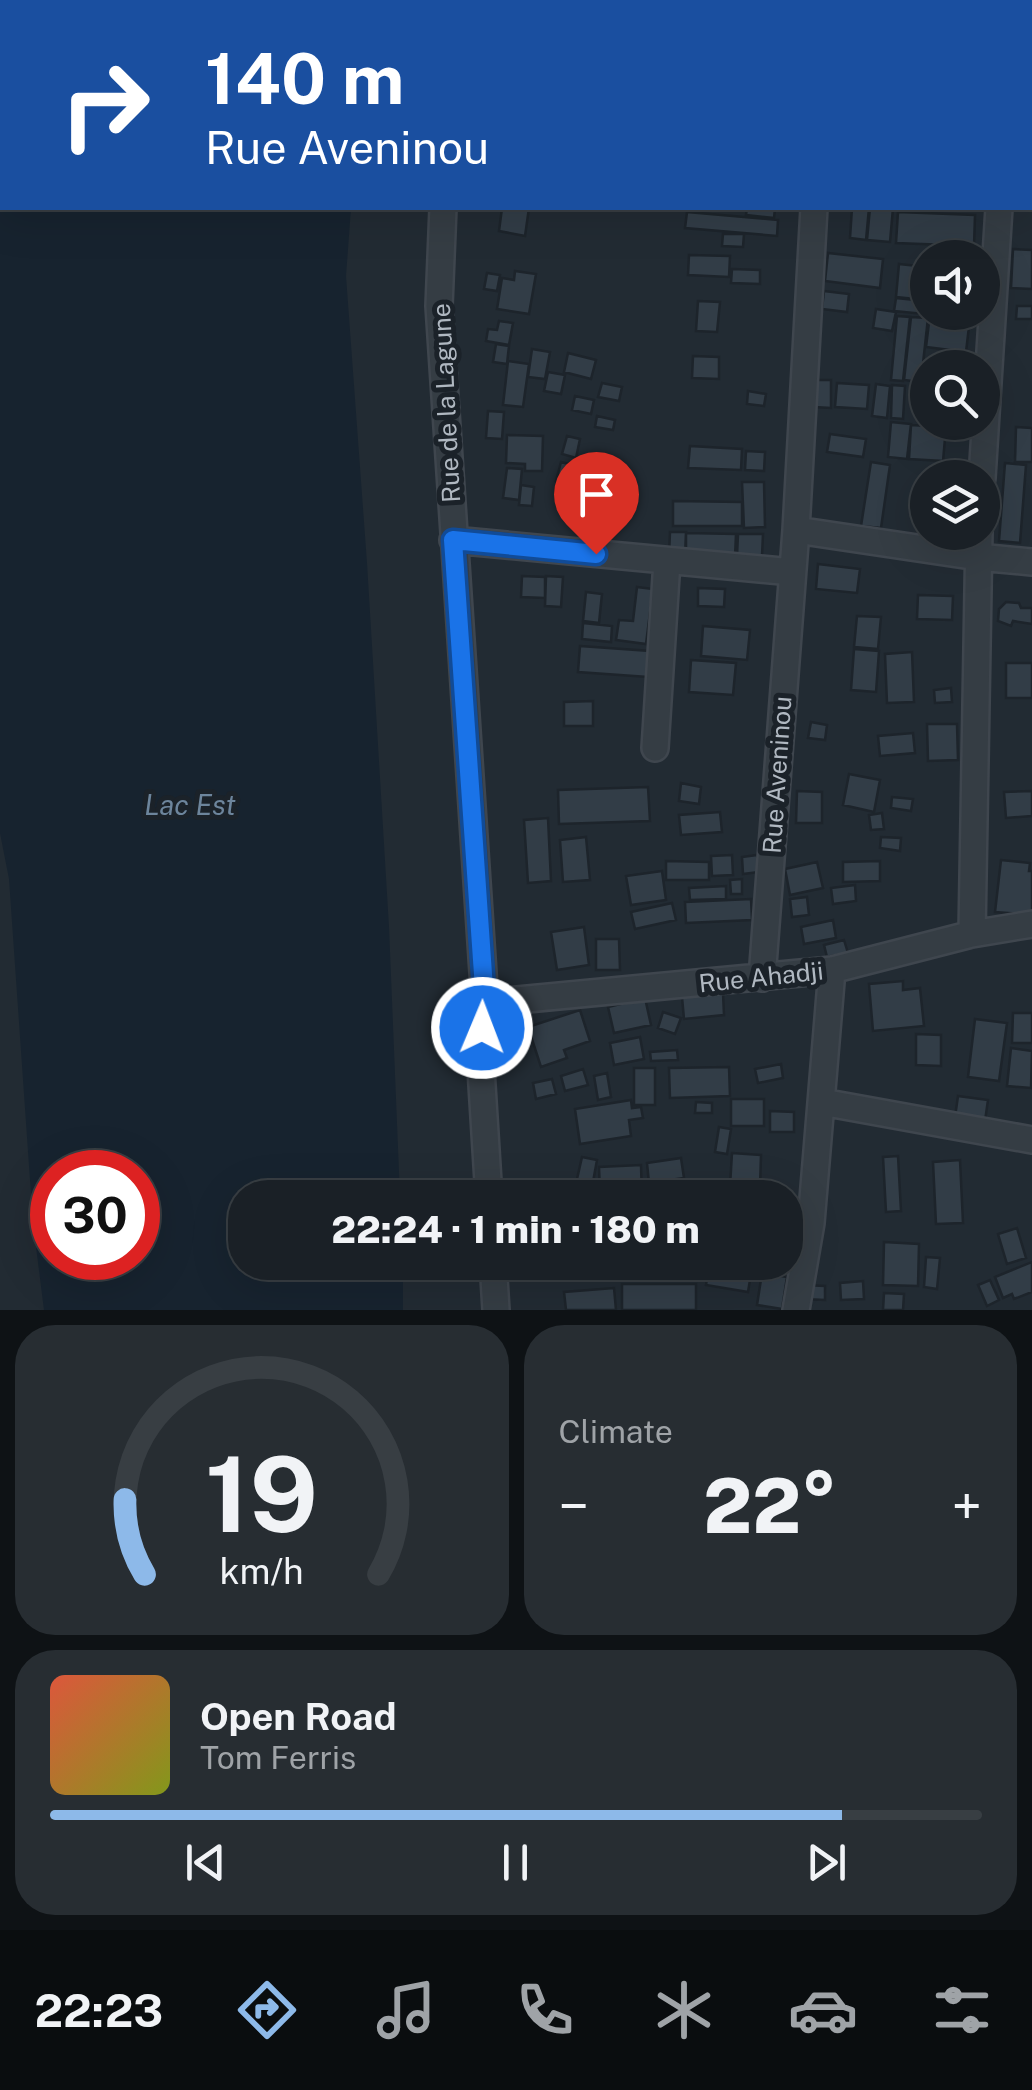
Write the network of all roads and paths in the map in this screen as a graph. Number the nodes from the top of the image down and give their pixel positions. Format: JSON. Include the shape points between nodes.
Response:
{"nodes":[{"id":1,"x":443,"y":210,"type":"edge"},
{"id":2,"x":814,"y":210,"type":"edge"},
{"id":3,"x":1000,"y":210,"type":"edge"},
{"id":4,"x":983,"y":460,"type":"edge"},
{"id":5,"x":796,"y":530,"type":"junction"},
{"id":6,"x":910,"y":539,"type":"edge"},
{"id":7,"x":453,"y":540,"type":"junction"},
{"id":8,"x":978,"y":550,"type":"edge"},
{"id":9,"x":994,"y":550,"type":"edge"},
{"id":10,"x":668,"y":562,"type":"junction"},
{"id":11,"x":1032,"y":562,"type":"edge"},
{"id":12,"x":792,"y":572,"type":"junction"},
{"id":13,"x":655,"y":748,"type":"dead end"},
{"id":14,"x":1032,"y":924,"type":"edge"},
{"id":15,"x":972,"y":934,"type":"junction"},
{"id":16,"x":832,"y":970,"type":"junction"},
{"id":17,"x":762,"y":978,"type":"junction"},
{"id":18,"x":485,"y":1003,"type":"junction"},
{"id":19,"x":822,"y":1102,"type":"junction"},
{"id":20,"x":1032,"y":1140,"type":"edge"},
{"id":21,"x":487,"y":1180,"type":"edge"},
{"id":22,"x":494,"y":1280,"type":"edge"},
{"id":23,"x":496,"y":1310,"type":"edge"},
{"id":24,"x":796,"y":1310,"type":"edge"}],
"edges":[{"from":1,"to":7,"type":"street","name":"Rue de la Lagune","via":[[439,306]]},
{"from":2,"to":5,"type":"street","name":"Rue Aveninou"},
{"from":3,"to":4,"type":"street"},
{"from":5,"to":6,"type":"street"},
{"from":5,"to":12,"type":"street","name":"Rue Aveninou"},
{"from":7,"to":10,"type":"street"},
{"from":7,"to":18,"type":"street","name":"Rue de la Lagune"},
{"from":8,"to":15,"type":"street"},
{"from":9,"to":11,"type":"street"},
{"from":10,"to":12,"type":"street"},
{"from":10,"to":13,"type":"street"},
{"from":12,"to":17,"type":"street","name":"Rue Aveninou"},
{"from":14,"to":15,"type":"street","name":"Rue Ahadji"},
{"from":15,"to":16,"type":"street","name":"Rue Ahadji"},
{"from":16,"to":17,"type":"street","name":"Rue Ahadji"},
{"from":16,"to":19,"type":"street"},
{"from":17,"to":18,"type":"street","name":"Rue Ahadji"},
{"from":18,"to":21,"type":"street","name":"Rue de la Lagune","via":[[480,1053]]},
{"from":19,"to":20,"type":"street"},
{"from":19,"to":24,"type":"street"},
{"from":22,"to":23,"type":"street"}]}
